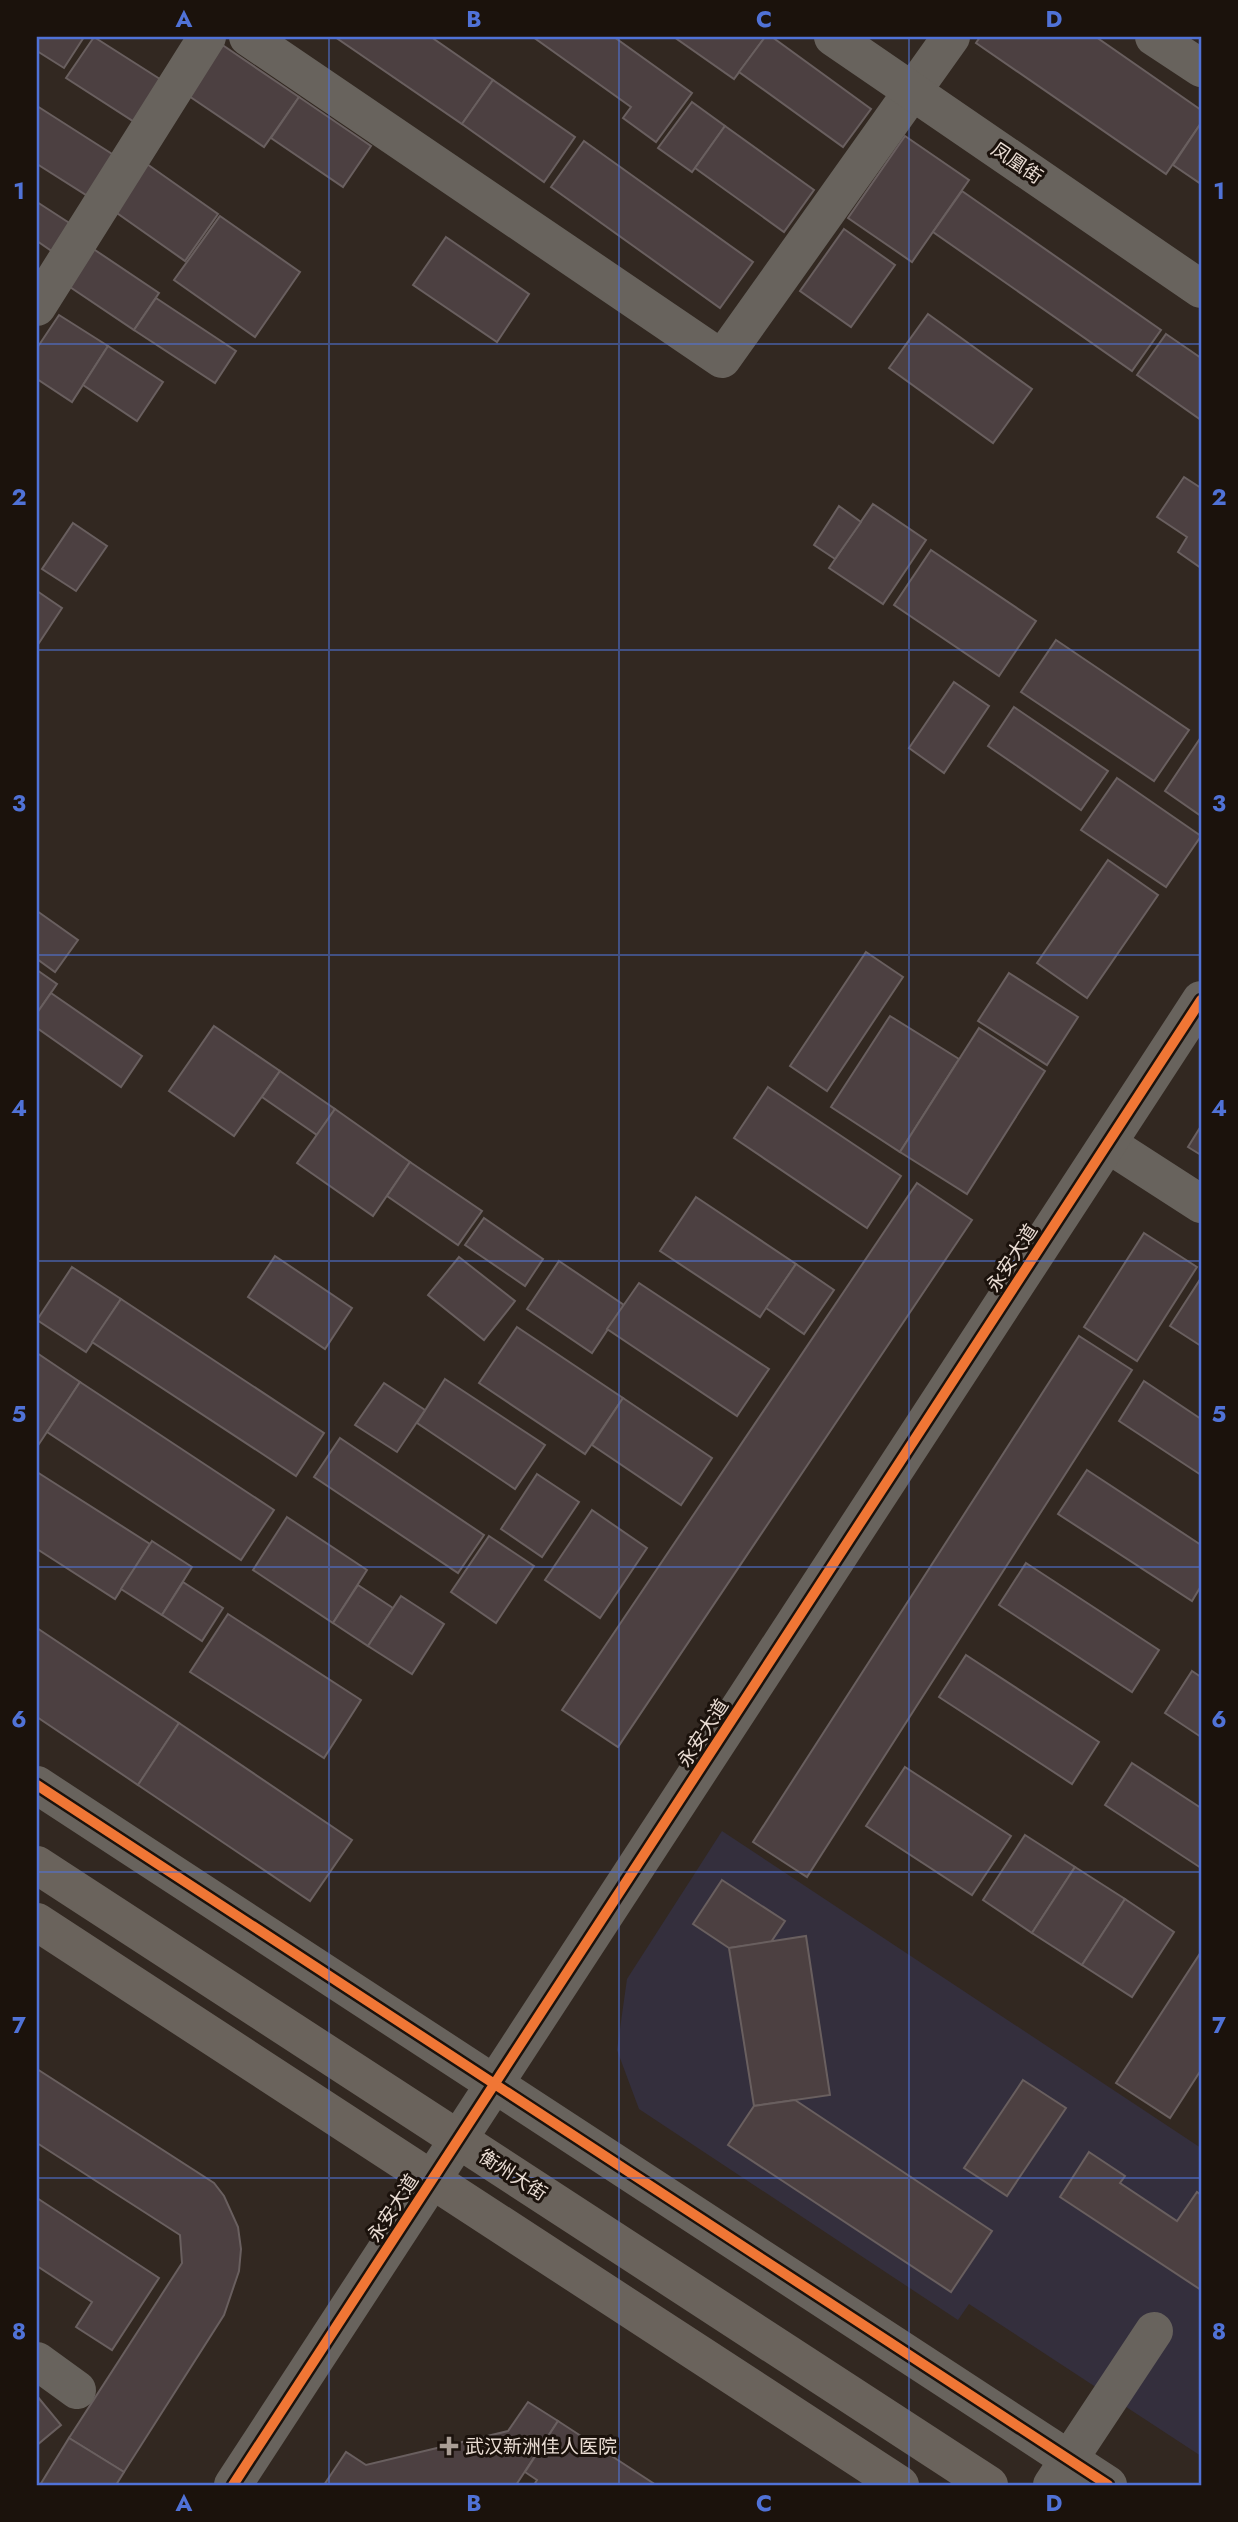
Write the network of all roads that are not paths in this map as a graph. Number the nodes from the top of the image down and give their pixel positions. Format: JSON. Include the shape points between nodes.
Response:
{"nodes":[{"id":1,"x":206,"y":37,"type":"edge"},
{"id":2,"x":248,"y":37,"type":"edge"},
{"id":3,"x":833,"y":37,"type":"edge"},
{"id":4,"x":951,"y":37,"type":"edge"},
{"id":5,"x":1154,"y":37,"type":"edge"},
{"id":6,"x":1201,"y":68,"type":"edge"},
{"id":7,"x":914,"y":92,"type":"junction"},
{"id":8,"x":1201,"y":289,"type":"edge"},
{"id":9,"x":37,"y":307,"type":"edge"},
{"id":10,"x":1201,"y":1000,"type":"edge"},
{"id":11,"x":1108,"y":1144,"type":"junction"},
{"id":12,"x":1201,"y":1204,"type":"edge"},
{"id":13,"x":37,"y":1785,"type":"edge"},
{"id":14,"x":37,"y":1865,"type":"edge"},
{"id":15,"x":37,"y":1922,"type":"edge"},
{"id":16,"x":495,"y":2084,"type":"junction"},
{"id":17,"x":459,"y":2140,"type":"junction"},
{"id":18,"x":432,"y":2180,"type":"junction"},
{"id":19,"x":1154,"y":2331,"type":"dead end"},
{"id":20,"x":37,"y":2361,"type":"edge"},
{"id":21,"x":77,"y":2389,"type":"dead end"},
{"id":22,"x":1060,"y":2472,"type":"edge"},
{"id":23,"x":233,"y":2485,"type":"edge"},
{"id":24,"x":900,"y":2485,"type":"edge"},
{"id":25,"x":989,"y":2485,"type":"edge"},
{"id":26,"x":1108,"y":2485,"type":"edge"}],
"edges":[{"from":1,"to":9,"type":"street"},
{"from":2,"to":7,"type":"street","via":[[722,359]]},
{"from":3,"to":7,"type":"street","name":"凤凰街"},
{"from":4,"to":7,"type":"street"},
{"from":5,"to":6,"type":"street"},
{"from":7,"to":8,"type":"street","name":"凤凰街"},
{"from":10,"to":11,"type":"street","name":"永安大道"},
{"from":11,"to":12,"type":"street"},
{"from":11,"to":16,"type":"street","name":"永安大道"},
{"from":13,"to":16,"type":"street"},
{"from":14,"to":17,"type":"main road","name":"衡州大街"},
{"from":15,"to":18,"type":"main road"},
{"from":16,"to":17,"type":"street","name":"永安大道"},
{"from":16,"to":22,"type":"street"},
{"from":17,"to":18,"type":"street","name":"永安大道"},
{"from":17,"to":25,"type":"main road","name":"衡州大街"},
{"from":18,"to":23,"type":"street","name":"永安大道"},
{"from":18,"to":24,"type":"main road"},
{"from":19,"to":22,"type":"street"},
{"from":20,"to":21,"type":"street"},
{"from":22,"to":26,"type":"street"}]}
